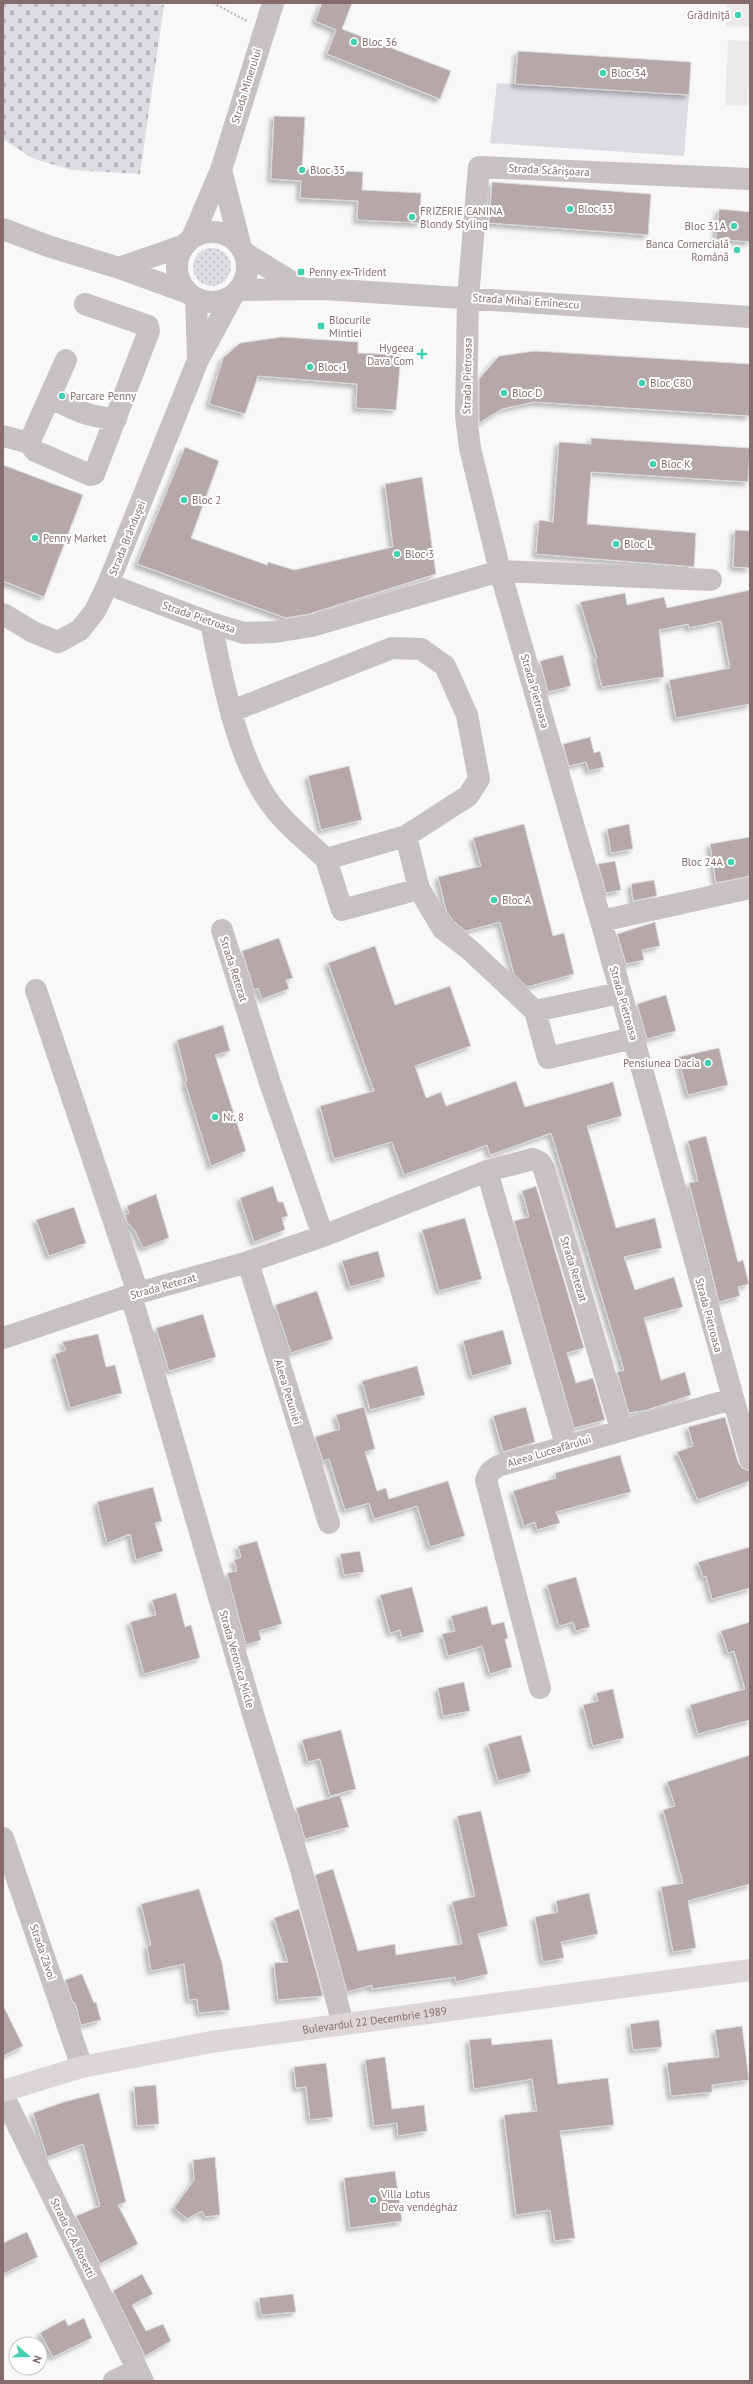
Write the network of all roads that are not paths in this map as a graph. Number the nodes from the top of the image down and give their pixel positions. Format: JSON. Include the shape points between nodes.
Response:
{"nodes":[{"id":1,"x":273,"y":3,"type":"edge"},
{"id":2,"x":221,"y":170,"type":"junction"},
{"id":3,"x":750,"y":179,"type":"edge"},
{"id":4,"x":3,"y":229,"type":"edge"},
{"id":5,"x":188,"y":241,"type":"junction"},
{"id":6,"x":243,"y":249,"type":"junction"},
{"id":7,"x":119,"y":268,"type":"junction"},
{"id":8,"x":303,"y":289,"type":"junction"},
{"id":9,"x":235,"y":293,"type":"junction"},
{"id":10,"x":192,"y":295,"type":"junction"},
{"id":11,"x":468,"y":298,"type":"junction"},
{"id":12,"x":85,"y":304,"type":"dead end"},
{"id":13,"x":750,"y":316,"type":"edge"},
{"id":14,"x":66,"y":360,"type":"dead end"},
{"id":15,"x":198,"y":360,"type":"junction"},
{"id":16,"x":50,"y":397,"type":"junction"},
{"id":17,"x":116,"y":419,"type":"junction"},
{"id":18,"x":3,"y":436,"type":"edge"},
{"id":19,"x":29,"y":443,"type":"junction"},
{"id":20,"x":500,"y":571,"type":"junction"},
{"id":21,"x":711,"y":580,"type":"dead end"},
{"id":22,"x":108,"y":584,"type":"junction"},
{"id":23,"x":3,"y":614,"type":"edge"},
{"id":24,"x":211,"y":623,"type":"junction"},
{"id":25,"x":232,"y":711,"type":"junction"},
{"id":26,"x":406,"y":836,"type":"junction"},
{"id":27,"x":326,"y":859,"type":"junction"},
{"id":28,"x":750,"y":888,"type":"edge"},
{"id":29,"x":419,"y":889,"type":"junction"},
{"id":30,"x":601,"y":921,"type":"junction"},
{"id":31,"x":222,"y":930,"type":"dead end"},
{"id":32,"x":36,"y":990,"type":"dead end"},
{"id":33,"x":620,"y":993,"type":"junction"},
{"id":34,"x":535,"y":1011,"type":"junction"},
{"id":35,"x":633,"y":1038,"type":"junction"},
{"id":36,"x":487,"y":1171,"type":"junction"},
{"id":37,"x":323,"y":1236,"type":"junction"},
{"id":38,"x":248,"y":1262,"type":"junction"},
{"id":39,"x":134,"y":1294,"type":"junction"},
{"id":40,"x":3,"y":1338,"type":"edge"},
{"id":41,"x":732,"y":1399,"type":"junction"},
{"id":42,"x":622,"y":1429,"type":"junction"},
{"id":43,"x":566,"y":1445,"type":"junction"},
{"id":44,"x":750,"y":1459,"type":"edge"},
{"id":45,"x":329,"y":1523,"type":"dead end"},
{"id":46,"x":540,"y":1688,"type":"dead end"},
{"id":47,"x":3,"y":1838,"type":"edge"},
{"id":48,"x":750,"y":1970,"type":"edge"},
{"id":49,"x":343,"y":2024,"type":"junction"},
{"id":50,"x":82,"y":2067,"type":"junction"},
{"id":51,"x":3,"y":2091,"type":"edge"},
{"id":52,"x":3,"y":2095,"type":"edge"},
{"id":53,"x":140,"y":2376,"type":"edge"},
{"id":54,"x":114,"y":2381,"type":"edge"}],
"edges":[{"from":1,"to":2,"type":"street","name":"Strada Minerului"},
{"from":2,"to":5,"type":"street","name":"Strada Minerului"},
{"from":2,"to":6,"type":"street"},
{"from":3,"to":11,"type":"street","name":"Strada Scărișoara","via":[[478,167]]},
{"from":4,"to":7,"type":"street"},
{"from":5,"to":6,"type":"street","via":[[212,231],[232,237]]},
{"from":5,"to":7,"type":"street"},
{"from":5,"to":10,"type":"street","name":"Strada Minerului","via":[[179,254],[177,264],[182,284]]},
{"from":6,"to":8,"type":"street","name":"Strada Mihai Eminescu"},
{"from":6,"to":9,"type":"street","via":[[248,273]]},
{"from":7,"to":10,"type":"street"},
{"from":8,"to":9,"type":"street","name":"Strada Mihai Eminescu"},
{"from":8,"to":11,"type":"street","name":"Strada Mihai Eminescu"},
{"from":9,"to":10,"type":"street","via":[[214,302]]},
{"from":9,"to":15,"type":"street","name":"Strada Brândușei"},
{"from":10,"to":15,"type":"street","name":"Strada Brândușei"},
{"from":11,"to":13,"type":"street","name":"Strada Mihai Eminescu"},
{"from":11,"to":20,"type":"street","name":"Strada Pietroasa","via":[[466,416],[470,448]]},
{"from":12,"to":17,"type":"street","via":[[148,326],[149,331]]},
{"from":14,"to":16,"type":"street"},
{"from":15,"to":22,"type":"street","name":"Strada Brândușei"},
{"from":16,"to":17,"type":"street","via":[[94,418]]},
{"from":16,"to":19,"type":"street"},
{"from":17,"to":19,"type":"street","via":[[94,474],[90,475],[35,450]]},
{"from":18,"to":19,"type":"street"},
{"from":20,"to":21,"type":"street"},
{"from":20,"to":24,"type":"street","name":"Strada Pietroasa","via":[[312,626],[276,632],[244,633]]},
{"from":20,"to":30,"type":"street","name":"Strada Pietroasa"},
{"from":22,"to":23,"type":"street","name":"Strada Brândușei","via":[[95,611],[80,630],[58,642],[33,632]]},
{"from":22,"to":24,"type":"street","name":"Strada Pietroasa"},
{"from":24,"to":25,"type":"street"},
{"from":25,"to":26,"type":"street","via":[[392,648],[421,649],[445,666],[467,714],[479,779],[468,796]]},
{"from":25,"to":27,"type":"street","via":[[249,767],[270,803]]},
{"from":26,"to":27,"type":"street"},
{"from":26,"to":29,"type":"street"},
{"from":27,"to":29,"type":"street","via":[[342,910]]},
{"from":28,"to":30,"type":"street"},
{"from":29,"to":34,"type":"street","via":[[443,929],[470,950]]},
{"from":30,"to":33,"type":"street","name":"Strada Pietroasa"},
{"from":31,"to":37,"type":"street","name":"Strada Retezat","via":[[270,1083]]},
{"from":32,"to":39,"type":"street","name":"Strada Veronica Micle"},
{"from":33,"to":34,"type":"street"},
{"from":33,"to":35,"type":"street","name":"Strada Pietroasa"},
{"from":34,"to":35,"type":"street","via":[[548,1058]]},
{"from":35,"to":41,"type":"street","name":"Strada Pietroasa"},
{"from":36,"to":37,"type":"street","name":"Strada Retezat"},
{"from":36,"to":42,"type":"street","name":"Strada Retezat","via":[[533,1159],[540,1162],[544,1169]]},
{"from":36,"to":43,"type":"street"},
{"from":37,"to":38,"type":"street","name":"Strada Retezat"},
{"from":38,"to":39,"type":"street","name":"Strada Retezat"},
{"from":38,"to":45,"type":"street","name":"Aleea Petuniei"},
{"from":39,"to":40,"type":"street","name":"Strada Retezat"},
{"from":39,"to":49,"type":"street","name":"Strada Veronica Micle","via":[[253,1714],[299,1862]]},
{"from":41,"to":42,"type":"street","name":"Aleea Luceafărului"},
{"from":41,"to":44,"type":"street","name":"Strada Pietroasa"},
{"from":42,"to":43,"type":"street","name":"Aleea Luceafărului"},
{"from":43,"to":46,"type":"street","name":"Aleea Luceafărului","via":[[498,1466],[490,1472],[486,1480]]},
{"from":47,"to":50,"type":"street","name":"Strada Zăvoi"},
{"from":48,"to":49,"type":"main road","name":"Bulevardul 22 Decembrie 1989"},
{"from":49,"to":50,"type":"main road","name":"Bulevardul 22 Decembrie 1989","via":[[211,2042]]},
{"from":50,"to":51,"type":"main road","name":"Bulevardul 22 Decembrie 1989"},
{"from":52,"to":53,"type":"street","name":"Strada C. A. Rosetti"},
{"from":53,"to":54,"type":"street"}]}
